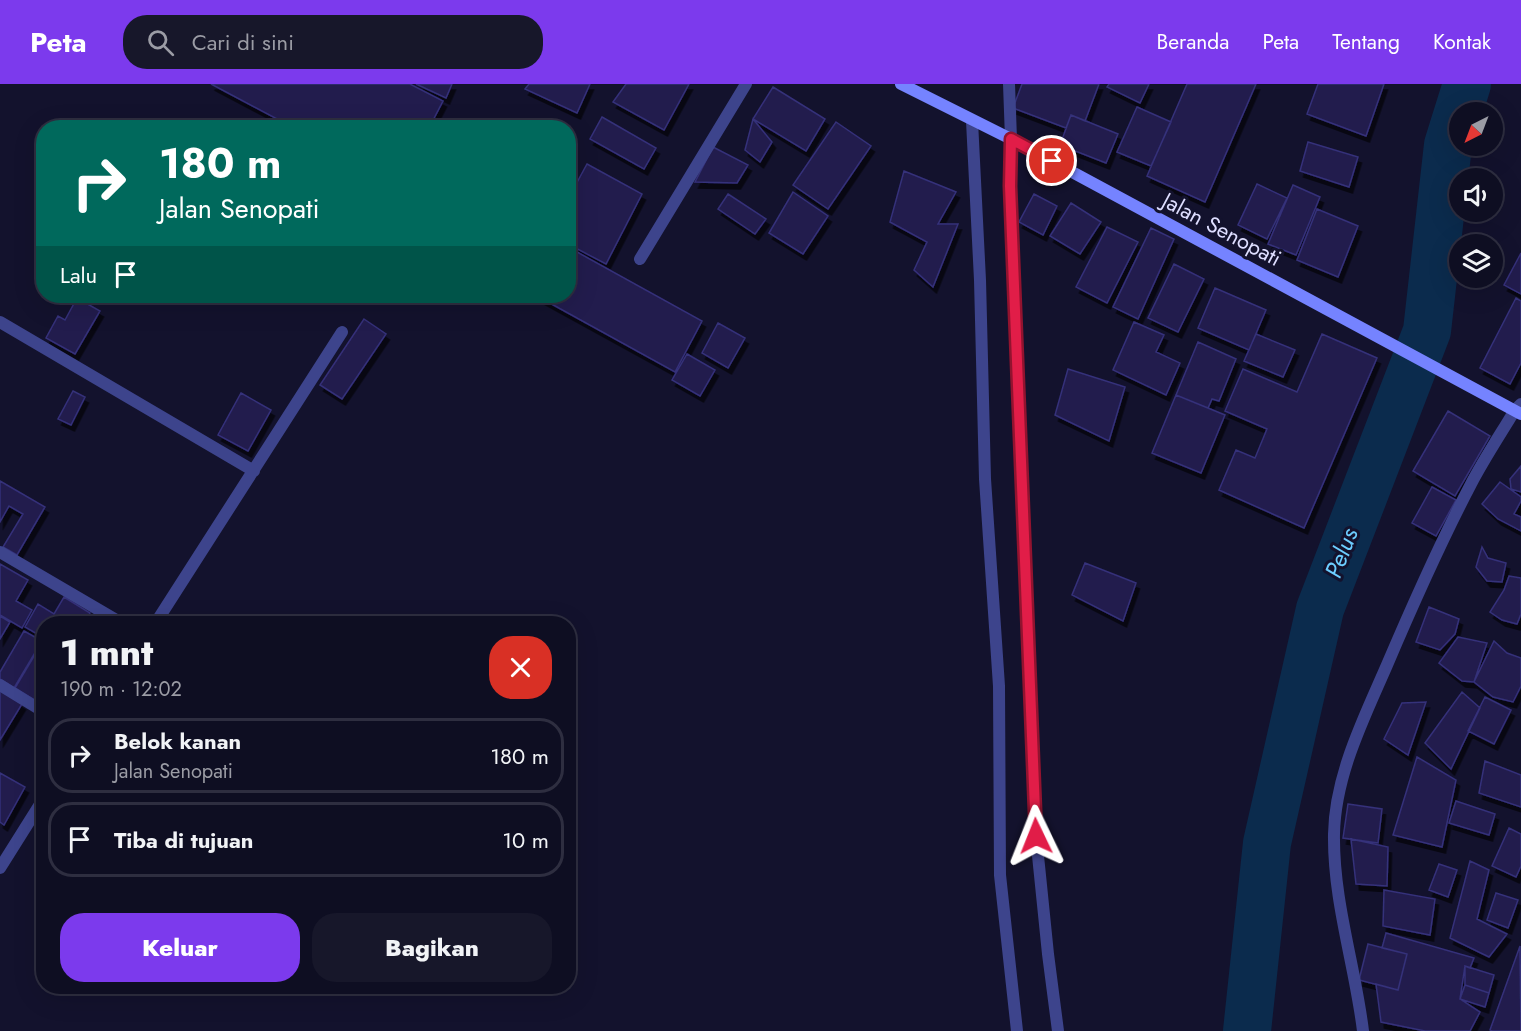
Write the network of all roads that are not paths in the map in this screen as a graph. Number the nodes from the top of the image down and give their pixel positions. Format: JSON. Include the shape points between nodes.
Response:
{"nodes":[{"id":1,"x":746,"y":84,"type":"edge"},
{"id":2,"x":901,"y":84,"type":"edge"},
{"id":3,"x":1009,"y":84,"type":"edge"},
{"id":4,"x":972,"y":121,"type":"junction"},
{"id":5,"x":1011,"y":139,"type":"junction"},
{"id":6,"x":640,"y":259,"type":"dead end"},
{"id":7,"x":0,"y":322,"type":"edge"},
{"id":8,"x":342,"y":332,"type":"dead end"},
{"id":9,"x":1519,"y":409,"type":"edge"},
{"id":10,"x":254,"y":471,"type":"junction"},
{"id":11,"x":0,"y":552,"type":"edge"},
{"id":12,"x":109,"y":616,"type":"edge"},
{"id":13,"x":160,"y":616,"type":"edge"},
{"id":14,"x":0,"y":685,"type":"edge"},
{"id":15,"x":36,"y":707,"type":"edge"},
{"id":16,"x":36,"y":811,"type":"edge"},
{"id":17,"x":0,"y":868,"type":"edge"},
{"id":18,"x":1017,"y":1031,"type":"edge"},
{"id":19,"x":1058,"y":1031,"type":"edge"},
{"id":20,"x":1363,"y":1031,"type":"edge"}],
"edges":[{"from":1,"to":6,"type":"street"},
{"from":2,"to":4,"type":"main road","name":"Jalan Senopati"},
{"from":3,"to":5,"type":"street"},
{"from":4,"to":5,"type":"main road","name":"Jalan Senopati"},
{"from":4,"to":18,"type":"street","via":[[985,479],[999,686],[1000,875]]},
{"from":5,"to":9,"type":"main road","name":"Jalan Senopati"},
{"from":5,"to":19,"type":"street","via":[[1036,836]]},
{"from":7,"to":10,"type":"street"},
{"from":8,"to":10,"type":"street"},
{"from":9,"to":20,"type":"street","via":[[1472,482],[1424,580],[1350,753],[1334,832],[1337,886]]},
{"from":10,"to":13,"type":"street"},
{"from":11,"to":12,"type":"street"},
{"from":14,"to":15,"type":"street"},
{"from":16,"to":17,"type":"street"}]}
